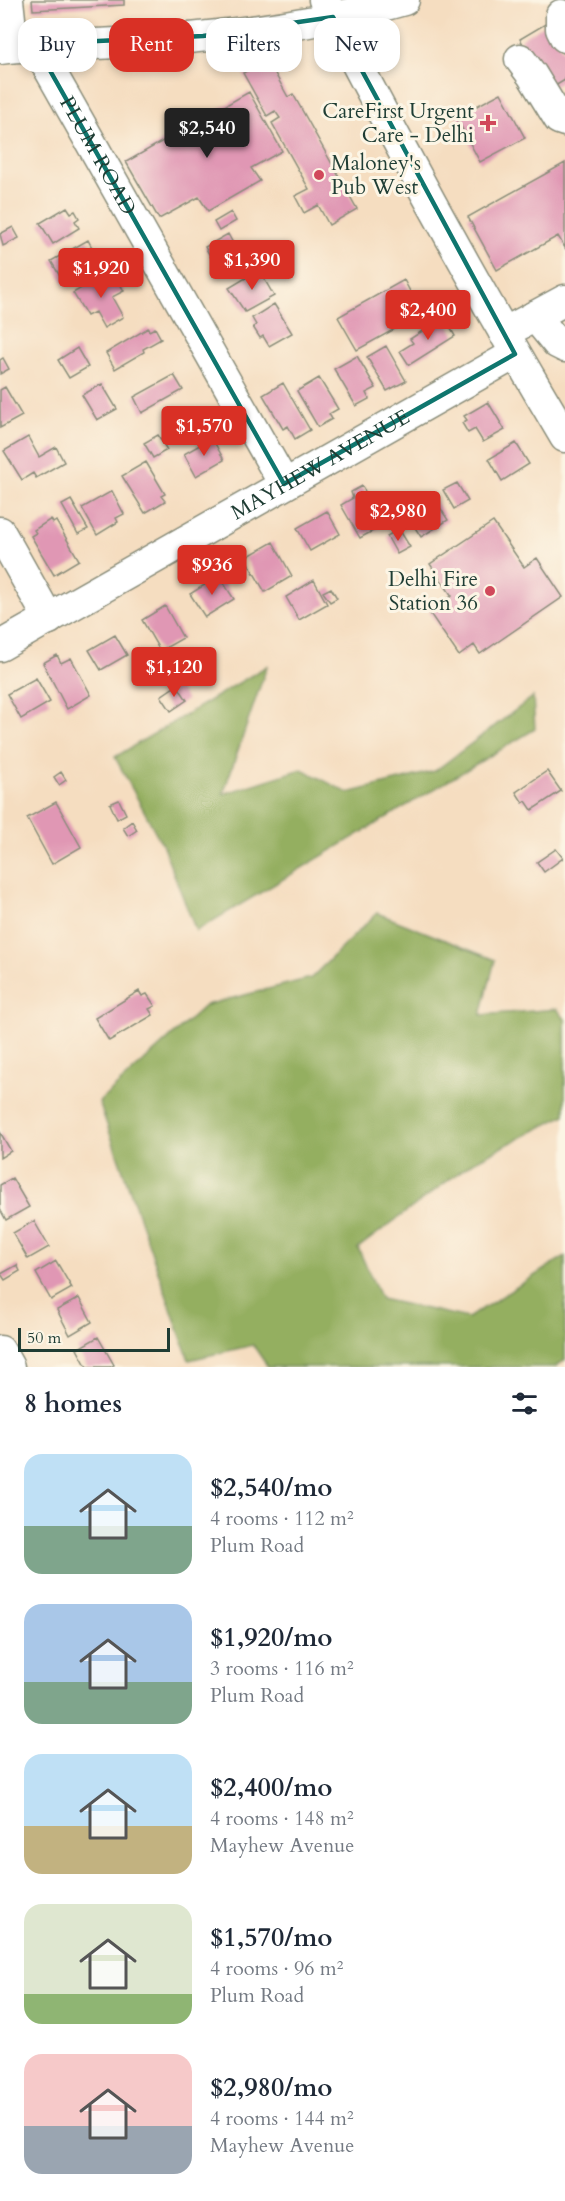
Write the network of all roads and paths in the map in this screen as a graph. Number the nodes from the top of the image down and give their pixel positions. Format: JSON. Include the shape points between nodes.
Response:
{"nodes":[{"id":1,"x":8,"y":0,"type":"edge"},
{"id":2,"x":404,"y":0,"type":"edge"},
{"id":3,"x":328,"y":9,"type":"edge"},
{"id":4,"x":16,"y":47,"type":"edge"},
{"id":5,"x":520,"y":59,"type":"dead end"},
{"id":6,"x":565,"y":121,"type":"edge"},
{"id":7,"x":565,"y":300,"type":"edge"},
{"id":8,"x":535,"y":316,"type":"junction"},
{"id":9,"x":510,"y":344,"type":"junction"},
{"id":10,"x":565,"y":347,"type":"edge"},
{"id":11,"x":565,"y":437,"type":"edge"},
{"id":12,"x":284,"y":484,"type":"junction"},
{"id":13,"x":0,"y":532,"type":"edge"},
{"id":14,"x":49,"y":619,"type":"junction"},
{"id":15,"x":0,"y":646,"type":"edge"},
{"id":16,"x":0,"y":1351,"type":"edge"},
{"id":17,"x":9,"y":1367,"type":"edge"}],
"edges":[{"from":1,"to":4,"type":"street"},
{"from":2,"to":3,"type":"street","via":[[363,12]]},
{"from":3,"to":4,"type":"street","via":[[203,36]]},
{"from":3,"to":9,"type":"street"},
{"from":4,"to":12,"type":"street","name":"PLUM ROAD"},
{"from":5,"to":6,"type":"street","via":[[559,120]]},
{"from":7,"to":8,"type":"street","name":"MAYHEW AVENUE"},
{"from":8,"to":9,"type":"street","name":"MAYHEW AVENUE"},
{"from":8,"to":10,"type":"street"},
{"from":9,"to":11,"type":"street"},
{"from":9,"to":12,"type":"street","name":"MAYHEW AVENUE"},
{"from":12,"to":14,"type":"street","name":"MAYHEW AVENUE"},
{"from":13,"to":14,"type":"street"},
{"from":14,"to":15,"type":"street","name":"MAYHEW AVENUE"},
{"from":16,"to":17,"type":"street"}]}
